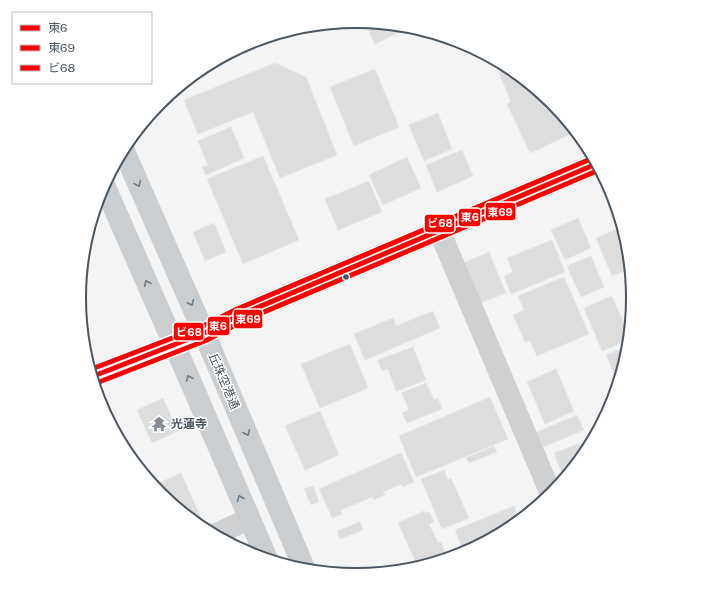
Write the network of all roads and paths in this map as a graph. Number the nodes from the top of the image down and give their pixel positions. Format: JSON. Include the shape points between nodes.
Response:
{"nodes":[{"id":1,"x":126,"y":156,"type":"edge"},
{"id":2,"x":591,"y":166,"type":"edge"},
{"id":3,"x":107,"y":192,"type":"edge"},
{"id":4,"x":439,"y":230,"type":"junction"},
{"id":5,"x":204,"y":333,"type":"junction"},
{"id":6,"x":174,"y":344,"type":"junction"},
{"id":7,"x":97,"y":375,"type":"edge"},
{"id":8,"x":548,"y":487,"type":"edge"},
{"id":9,"x":250,"y":519,"type":"junction"},
{"id":10,"x":220,"y":532,"type":"edge"},
{"id":11,"x":264,"y":552,"type":"edge"},
{"id":12,"x":302,"y":563,"type":"edge"}],
"edges":[{"from":1,"to":5,"type":"main road","name":"丘珠空港通","one_way":true},
{"from":2,"to":4,"type":"street"},
{"from":6,"to":3,"type":"main road","one_way":true},
{"from":4,"to":5,"type":"street","via":[[240,315]]},
{"from":4,"to":8,"type":"street"},
{"from":5,"to":6,"type":"street"},
{"from":5,"to":12,"type":"main road","name":"丘珠空港通","one_way":true},
{"from":6,"to":7,"type":"street"},
{"from":9,"to":6,"type":"main road","one_way":true},
{"from":9,"to":10,"type":"street"},
{"from":9,"to":11,"type":"main road"}]}
